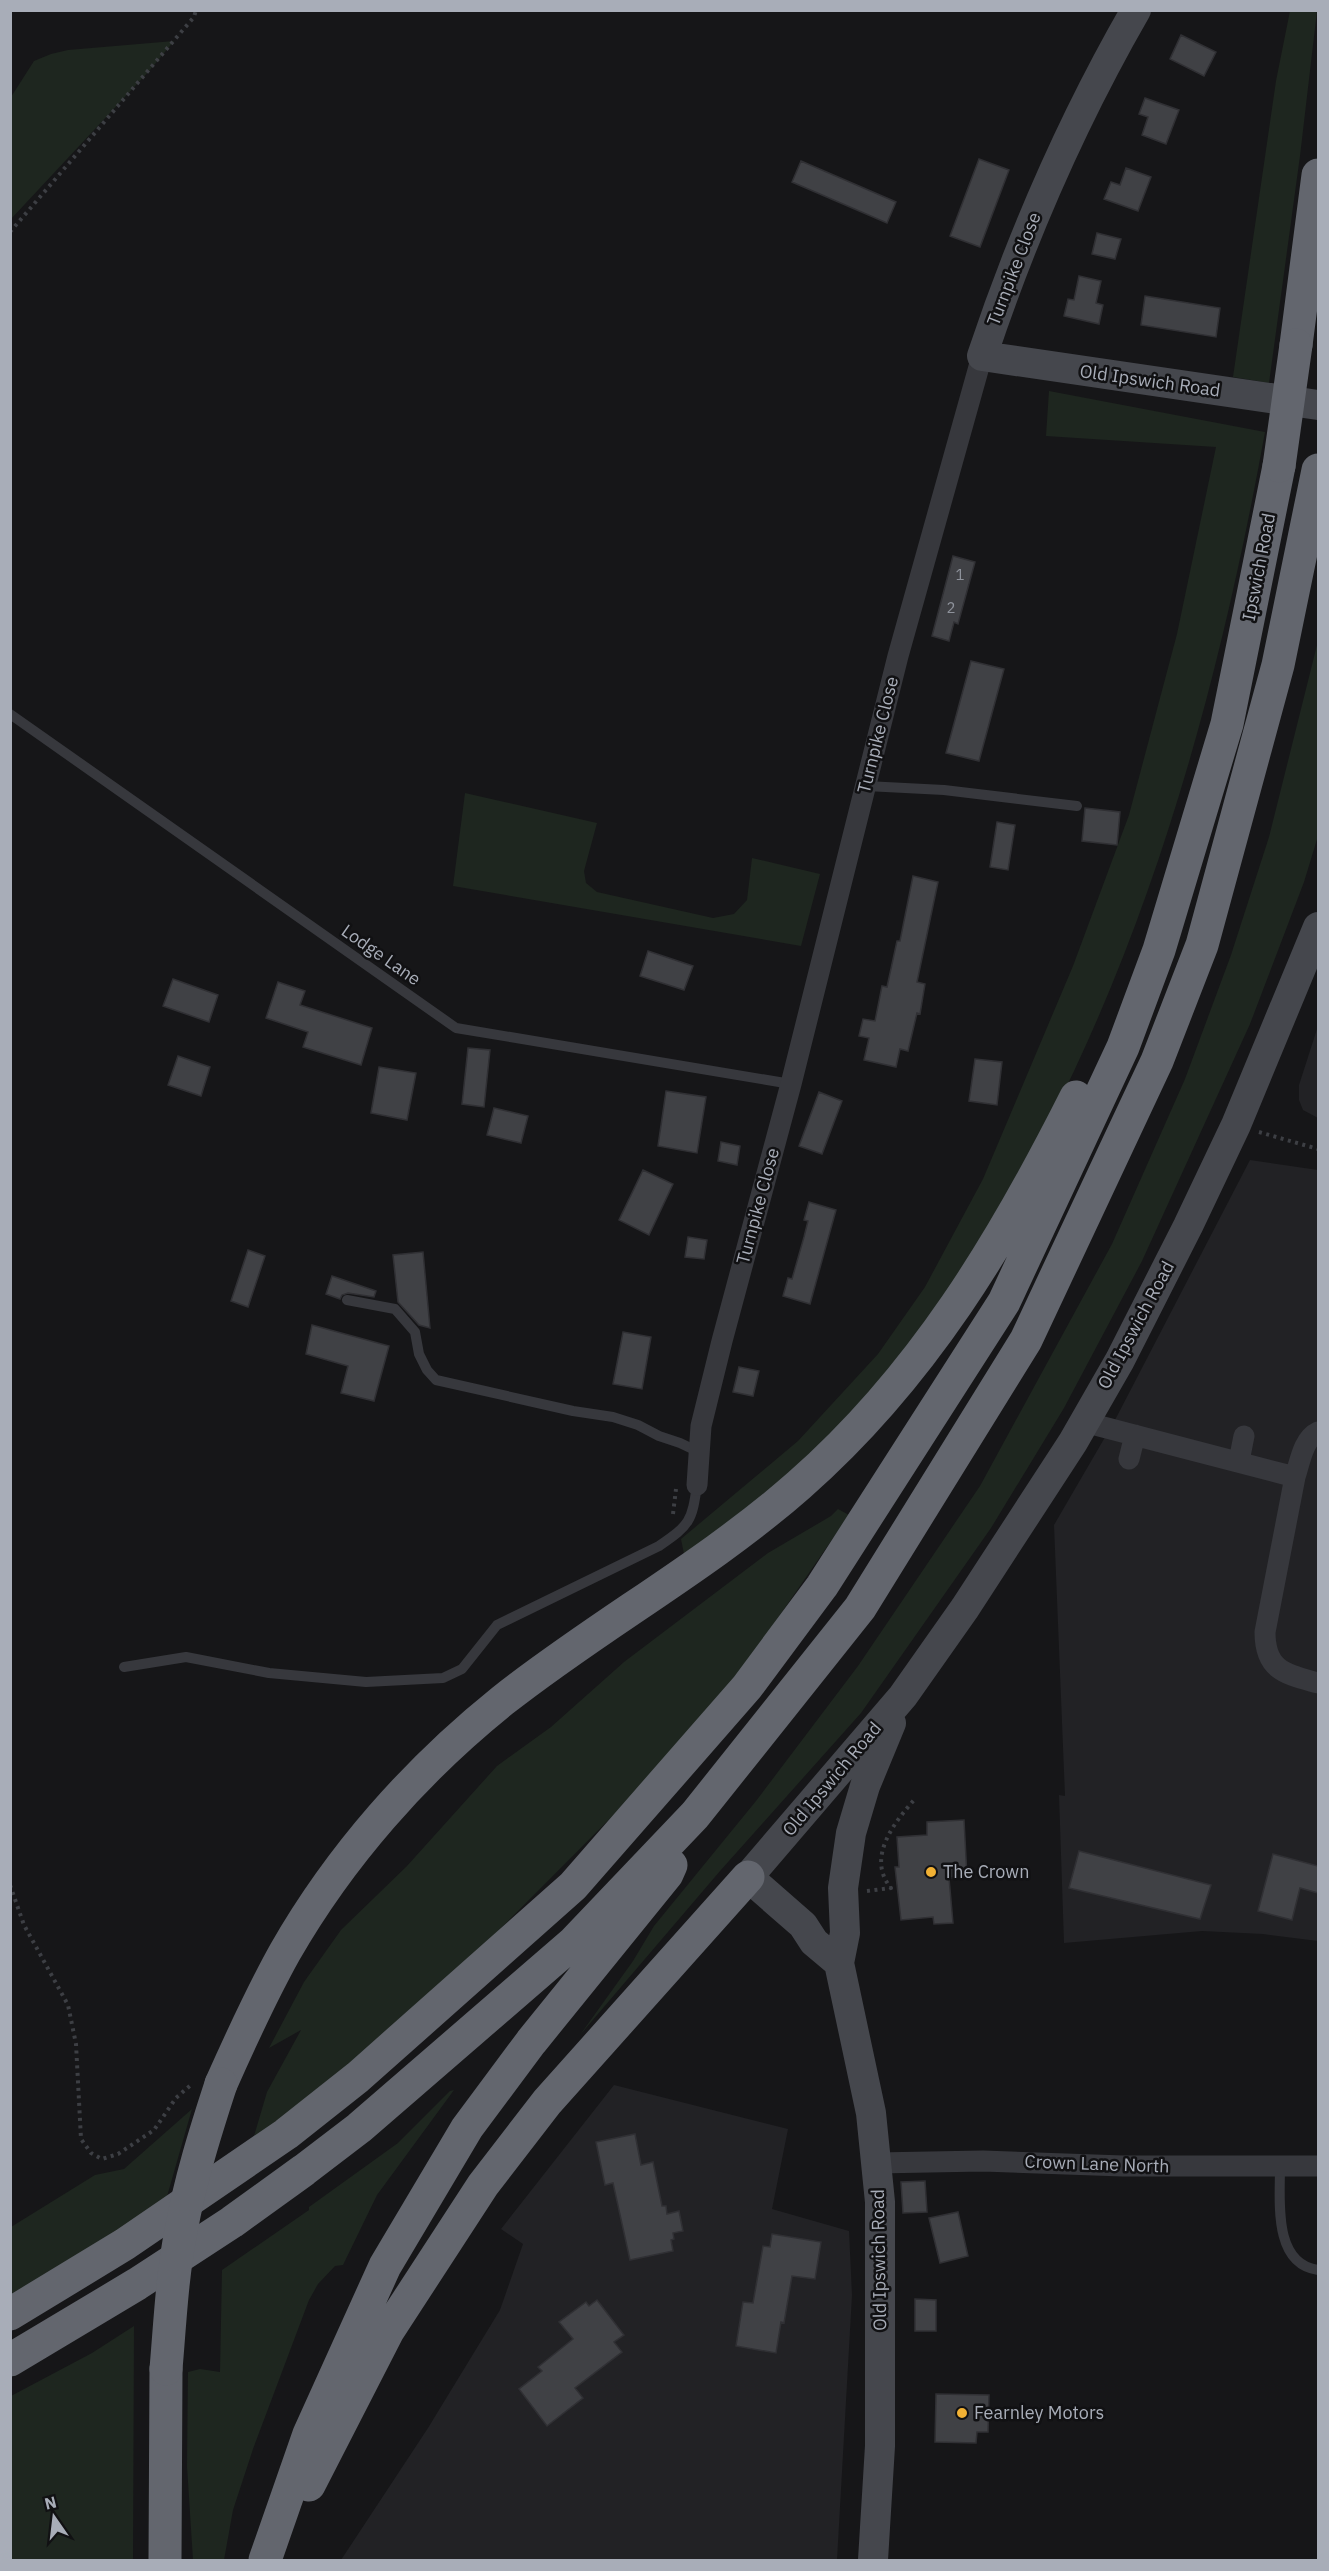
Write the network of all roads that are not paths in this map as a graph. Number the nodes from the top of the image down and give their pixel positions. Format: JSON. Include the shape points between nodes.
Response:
{"nodes":[{"id":1,"x":1136,"y":10,"type":"edge"},
{"id":2,"x":1318,"y":175,"type":"edge"},
{"id":3,"x":982,"y":356,"type":"junction"},
{"id":4,"x":1318,"y":405,"type":"edge"},
{"id":5,"x":1318,"y":470,"type":"edge"},
{"id":6,"x":10,"y":714,"type":"edge"},
{"id":7,"x":866,"y":786,"type":"junction"},
{"id":8,"x":1077,"y":806,"type":"dead end"},
{"id":9,"x":1318,"y":927,"type":"edge"},
{"id":10,"x":1160,"y":950,"type":"junction"},
{"id":11,"x":791,"y":1084,"type":"junction"},
{"id":12,"x":347,"y":1300,"type":"dead end"},
{"id":13,"x":1084,"y":1422,"type":"junction"},
{"id":14,"x":1318,"y":1432,"type":"edge"},
{"id":15,"x":1136,"y":1435,"type":"junction"},
{"id":16,"x":1244,"y":1436,"type":"dead end"},
{"id":17,"x":699,"y":1452,"type":"junction"},
{"id":18,"x":1130,"y":1459,"type":"dead end"},
{"id":19,"x":1239,"y":1461,"type":"junction"},
{"id":20,"x":1295,"y":1477,"type":"junction"},
{"id":21,"x":697,"y":1485,"type":"joint"},
{"id":22,"x":124,"y":1667,"type":"dead end"},
{"id":23,"x":1318,"y":1683,"type":"edge"},
{"id":24,"x":903,"y":1696,"type":"junction"},
{"id":25,"x":695,"y":1815,"type":"junction"},
{"id":26,"x":748,"y":1877,"type":"junction"},
{"id":27,"x":839,"y":1963,"type":"junction"},
{"id":28,"x":876,"y":2163,"type":"junction"},
{"id":29,"x":1318,"y":2166,"type":"edge"},
{"id":30,"x":1280,"y":2168,"type":"junction"},
{"id":31,"x":1318,"y":2270,"type":"edge"},
{"id":32,"x":10,"y":2314,"type":"edge"},
{"id":33,"x":10,"y":2360,"type":"edge"},
{"id":34,"x":165,"y":2560,"type":"edge"},
{"id":35,"x":268,"y":2560,"type":"edge"},
{"id":36,"x":873,"y":2560,"type":"edge"}],
"edges":[{"from":1,"to":3,"type":"street","name":"Turnpike Close","via":[[1049,179]]},
{"from":2,"to":10,"type":"highway","name":"Ipswich Road","bridge":true,"via":[[1279,466],[1227,724]]},
{"from":3,"to":4,"type":"street","name":"Old Ipswich Road"},
{"from":3,"to":7,"type":"street","name":"Turnpike Close"},
{"from":5,"to":25,"type":"highway","via":[[1278,665],[1202,945],[1157,1061],[1026,1340],[860,1608]]},
{"from":6,"to":11,"type":"lane","name":"Lodge Lane","via":[[456,1028]]},
{"from":7,"to":8,"type":"lane","via":[[944,790]]},
{"from":7,"to":11,"type":"street","name":"Turnpike Close"},
{"from":9,"to":13,"type":"street","name":"Old Ipswich Road","via":[[1236,1125],[1120,1360]]},
{"from":10,"to":32,"type":"highway","name":"Ipswich Road","via":[[1123,1047],[1004,1302],[822,1586],[747,1687],[573,1886],[358,2077],[201,2194]]},
{"from":10,"to":34,"type":"highway","bridge":true,"via":[[1118,1006],[1076,1097],[980,1272],[906,1374],[800,1485],[687,1572],[502,1702],[460,1738],[362,1840],[292,1940],[211,2080],[175,2268],[166,2369]]},
{"from":11,"to":17,"type":"street","name":"Turnpike Close","via":[[722,1341],[701,1426]]},
{"from":12,"to":17,"type":"lane","via":[[395,1309],[415,1332],[419,1354],[436,1380],[613,1417]]},
{"from":13,"to":15,"type":"street"},
{"from":13,"to":24,"type":"street","name":"Old Ipswich Road","via":[[1019,1527]]},
{"from":14,"to":20,"type":"street","via":[[1303,1452]]},
{"from":15,"to":18,"type":"street"},
{"from":15,"to":19,"type":"street"},
{"from":16,"to":19,"type":"street"},
{"from":17,"to":21,"type":"street","name":"Turnpike Close"},
{"from":19,"to":20,"type":"street"},
{"from":20,"to":23,"type":"street","via":[[1265,1647],[1278,1670]]},
{"from":21,"to":22,"type":"lane","via":[[689,1521],[680,1531],[659,1546],[497,1625],[462,1669],[443,1678],[366,1682],[269,1673],[186,1657]]},
{"from":24,"to":26,"type":"street","name":"Old Ipswich Road"},
{"from":24,"to":27,"type":"street","name":"Old Ipswich Road","via":[[855,1816],[847,1853],[845,1933]]},
{"from":25,"to":33,"type":"highway","via":[[574,1942],[359,2128],[232,2222],[93,2312]]},
{"from":25,"to":35,"type":"highway","via":[[667,1874],[467,2128],[385,2266],[309,2434]]},
{"from":26,"to":27,"type":"street"},
{"from":26,"to":35,"type":"highway","via":[[547,2102],[483,2185],[388,2331]]},
{"from":27,"to":28,"type":"street","name":"Old Ipswich Road","via":[[871,2113]]},
{"from":28,"to":30,"type":"street","name":"Crown Lane North","via":[[983,2161]]},
{"from":28,"to":36,"type":"street","name":"Old Ipswich Road","via":[[880,2202],[880,2446]]},
{"from":29,"to":30,"type":"street","name":"Crown Lane North"},
{"from":30,"to":31,"type":"lane","via":[[1285,2244],[1309,2269]]}]}
